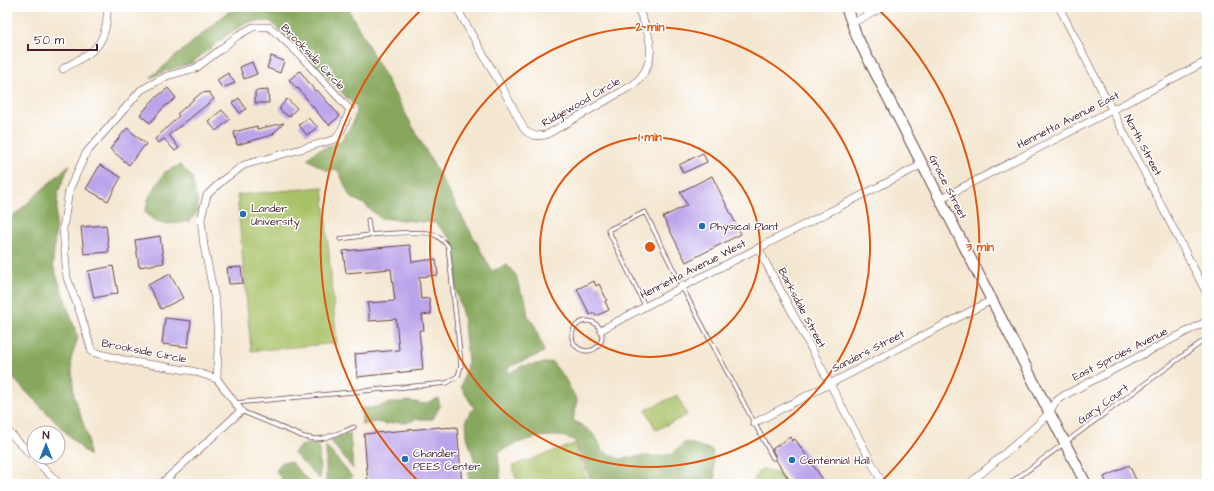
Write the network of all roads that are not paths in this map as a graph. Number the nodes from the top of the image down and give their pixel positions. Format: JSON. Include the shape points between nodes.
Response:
{"nodes":[{"id":1,"x":107,"y":7,"type":"edge"},
{"id":2,"x":456,"y":7,"type":"edge"},
{"id":3,"x":637,"y":7,"type":"edge"},
{"id":4,"x":846,"y":7,"type":"edge"},
{"id":5,"x":884,"y":7,"type":"edge"},
{"id":6,"x":1058,"y":7,"type":"edge"},
{"id":7,"x":852,"y":23,"type":"junction"},
{"id":8,"x":1207,"y":61,"type":"edge"},
{"id":9,"x":63,"y":70,"type":"dead end"},
{"id":10,"x":1112,"y":110,"type":"junction"},
{"id":11,"x":923,"y":164,"type":"junction"},
{"id":12,"x":940,"y":198,"type":"junction"},
{"id":13,"x":368,"y":220,"type":"dead end"},
{"id":14,"x":370,"y":235,"type":"junction"},
{"id":15,"x":340,"y":239,"type":"dead end"},
{"id":16,"x":758,"y":248,"type":"junction"},
{"id":17,"x":682,"y":287,"type":"junction"},
{"id":18,"x":1207,"y":294,"type":"edge"},
{"id":19,"x":992,"y":300,"type":"junction"},
{"id":20,"x":645,"y":306,"type":"junction"},
{"id":21,"x":1207,"y":321,"type":"edge"},
{"id":22,"x":601,"y":330,"type":"junction"},
{"id":23,"x":1207,"y":338,"type":"edge"},
{"id":24,"x":217,"y":379,"type":"junction"},
{"id":25,"x":829,"y":384,"type":"junction"},
{"id":26,"x":235,"y":403,"type":"junction"},
{"id":27,"x":241,"y":411,"type":"junction"},
{"id":28,"x":1049,"y":413,"type":"junction"},
{"id":29,"x":754,"y":422,"type":"junction"},
{"id":30,"x":354,"y":427,"type":"dead end"},
{"id":31,"x":7,"y":430,"type":"edge"},
{"id":32,"x":773,"y":458,"type":"dead end"},
{"id":33,"x":59,"y":484,"type":"edge"},
{"id":34,"x":161,"y":484,"type":"edge"},
{"id":35,"x":883,"y":484,"type":"edge"},
{"id":36,"x":969,"y":484,"type":"edge"},
{"id":37,"x":1009,"y":484,"type":"edge"},
{"id":38,"x":1086,"y":484,"type":"edge"}],
"edges":[{"from":1,"to":9,"type":"street","via":[[104,34],[97,47]]},
{"from":2,"to":3,"type":"street","name":"Ridgewood Circle","via":[[521,125],[527,132],[540,137],[640,79],[650,57],[650,43],[648,30]]},
{"from":4,"to":7,"type":"main road","name":"Grace Street"},
{"from":5,"to":7,"type":"street"},
{"from":6,"to":10,"type":"street","name":"North Street"},
{"from":7,"to":11,"type":"main road","name":"Grace Street"},
{"from":8,"to":10,"type":"street","name":"Henrietta Avenue East"},
{"from":10,"to":12,"type":"street","name":"Henrietta Avenue East"},
{"from":10,"to":18,"type":"street","name":"North Street"},
{"from":11,"to":12,"type":"main road","name":"Grace Street"},
{"from":11,"to":16,"type":"street","name":"Henrietta Avenue West"},
{"from":12,"to":19,"type":"main road","name":"Grace Street"},
{"from":13,"to":14,"type":"lane"},
{"from":14,"to":15,"type":"lane"},
{"from":14,"to":26,"type":"lane","via":[[431,234],[441,238],[448,246],[461,366],[458,376],[446,383]]},
{"from":16,"to":17,"type":"street","name":"Henrietta Avenue West"},
{"from":16,"to":25,"type":"street","name":"Barksdale Street"},
{"from":17,"to":20,"type":"street","name":"Henrietta Avenue West"},
{"from":17,"to":20,"type":"lane","via":[[645,212],[608,230]]},
{"from":17,"to":29,"type":"lane"},
{"from":19,"to":25,"type":"street","name":"Sanders Street"},
{"from":19,"to":28,"type":"main road","name":"Grace Street"},
{"from":20,"to":22,"type":"street","name":"Henrietta Avenue West"},
{"from":21,"to":28,"type":"street","name":"East Sproles Avenue","via":[[1063,396],[1055,402]]},
{"from":22,"to":22,"type":"lane","via":[[602,339],[598,347],[589,351],[580,349],[573,342],[572,333],[577,325],[585,321],[595,323]]},
{"from":23,"to":37,"type":"lane","name":"Gary Court"},
{"from":24,"to":24,"type":"street","name":"Brookside Circle","via":[[192,371],[92,352],[67,278],[63,229],[69,190],[86,152],[141,90],[167,76],[196,68],[236,36],[253,27],[269,27],[298,53],[350,110],[336,139],[244,165],[207,195],[201,219],[216,305]]},
{"from":24,"to":26,"type":"street"},
{"from":25,"to":29,"type":"street","name":"Sanders Street"},
{"from":25,"to":35,"type":"street","name":"Barksdale Street"},
{"from":26,"to":27,"type":"street"},
{"from":27,"to":30,"type":"lane","via":[[304,437],[315,439]]},
{"from":27,"to":34,"type":"street"},
{"from":28,"to":36,"type":"street","name":"East Sproles Avenue"},
{"from":28,"to":38,"type":"main road","name":"Grace Street"},
{"from":29,"to":32,"type":"lane"},
{"from":31,"to":33,"type":"street"}]}
